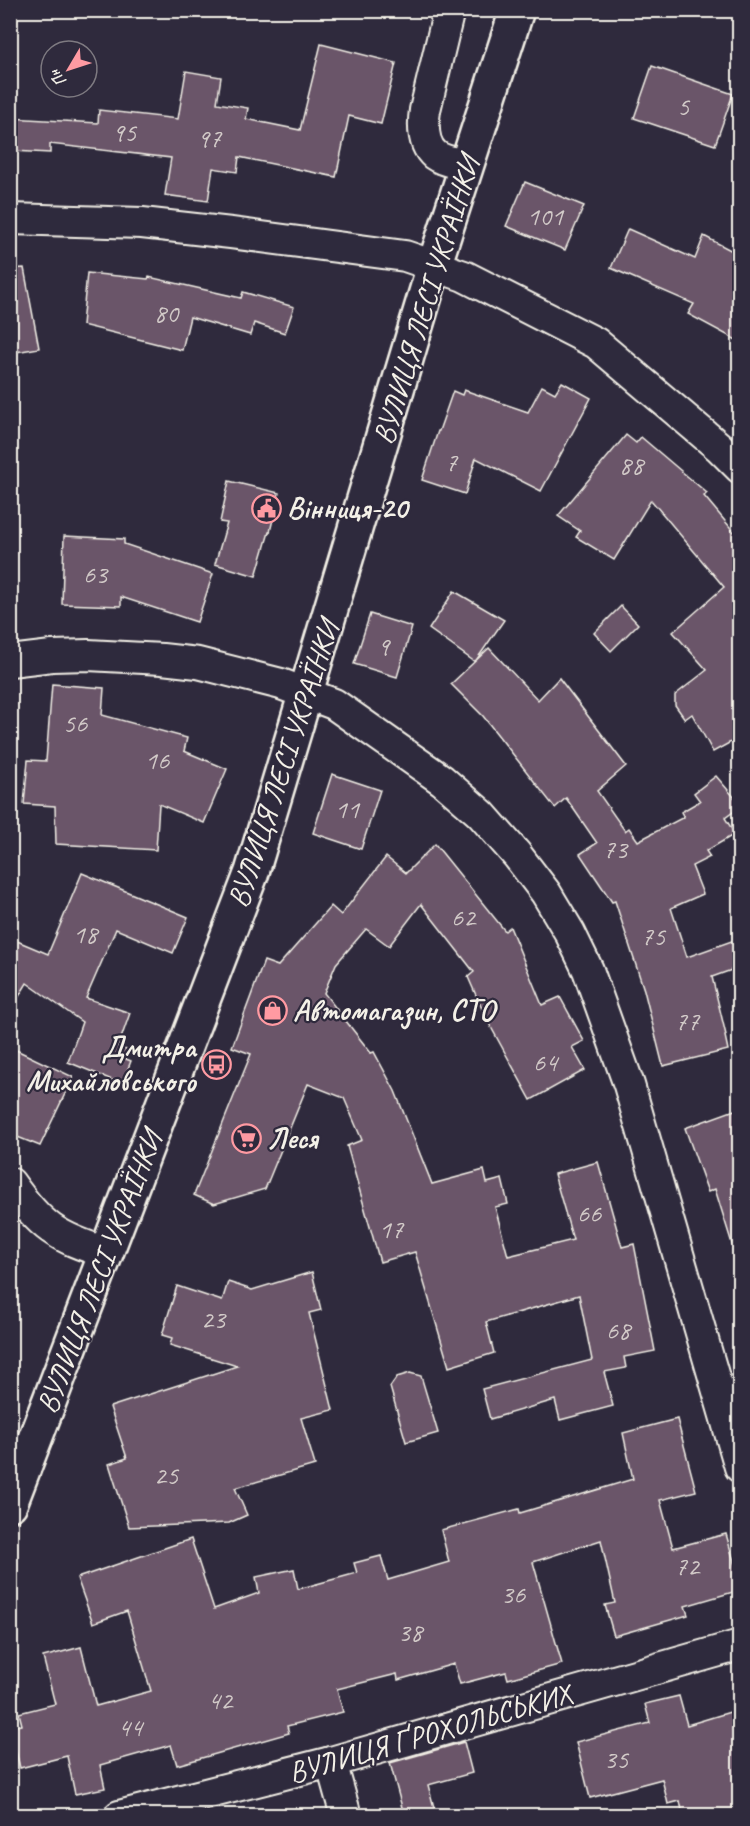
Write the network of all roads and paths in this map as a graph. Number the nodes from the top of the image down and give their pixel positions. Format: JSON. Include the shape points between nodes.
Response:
{"nodes":[{"id":1,"x":450,"y":10,"type":"edge"},
{"id":2,"x":517,"y":10,"type":"edge"},
{"id":3,"x":467,"y":166,"type":"junction"},
{"id":4,"x":10,"y":219,"type":"edge"},
{"id":5,"x":434,"y":266,"type":"junction"},
{"id":6,"x":740,"y":468,"type":"edge"},
{"id":7,"x":10,"y":661,"type":"edge"},
{"id":8,"x":307,"y":694,"type":"junction"},
{"id":9,"x":10,"y":1183,"type":"edge"},
{"id":10,"x":106,"y":1253,"type":"junction"},
{"id":11,"x":740,"y":1467,"type":"edge"},
{"id":12,"x":10,"y":1504,"type":"edge"},
{"id":13,"x":740,"y":1645,"type":"edge"},
{"id":14,"x":331,"y":1762,"type":"junction"},
{"id":15,"x":120,"y":1815,"type":"edge"},
{"id":16,"x":346,"y":1815,"type":"edge"}],
"edges":[{"from":1,"to":3,"type":"street","via":[[425,110],[425,135],[436,156]]},
{"from":2,"to":3,"type":"main road","name":"ВУЛИЦЯ ЛЕСІ УКРАЇНКИ"},
{"from":3,"to":5,"type":"main road","name":"ВУЛИЦЯ ЛЕСІ УКРАЇНКИ"},
{"from":4,"to":5,"type":"street","via":[[142,223],[231,232],[405,256]]},
{"from":5,"to":6,"type":"street","via":[[464,276],[596,343]]},
{"from":5,"to":8,"type":"main road","name":"ВУЛИЦЯ ЛЕСІ УКРАЇНКИ"},
{"from":7,"to":8,"type":"street","via":[[88,656],[198,663]]},
{"from":8,"to":10,"type":"main road","name":"ВУЛИЦЯ ЛЕСІ УКРАЇНКИ","via":[[252,872]]},
{"from":8,"to":11,"type":"street","via":[[334,704],[442,780],[481,814],[539,883],[570,933],[588,970],[629,1085]]},
{"from":9,"to":10,"type":"street","via":[[39,1220],[53,1231]]},
{"from":10,"to":12,"type":"main road","name":"ВУЛИЦЯ ЛЕСІ УКРАЇНКИ"},
{"from":13,"to":14,"type":"street","name":"ВУЛИЦЯ ҐРОХОЛЬСЬКИХ"},
{"from":14,"to":15,"type":"street","name":"ВУЛИЦЯ ҐРОХОЛЬСЬКИХ"},
{"from":14,"to":16,"type":"street"}]}
